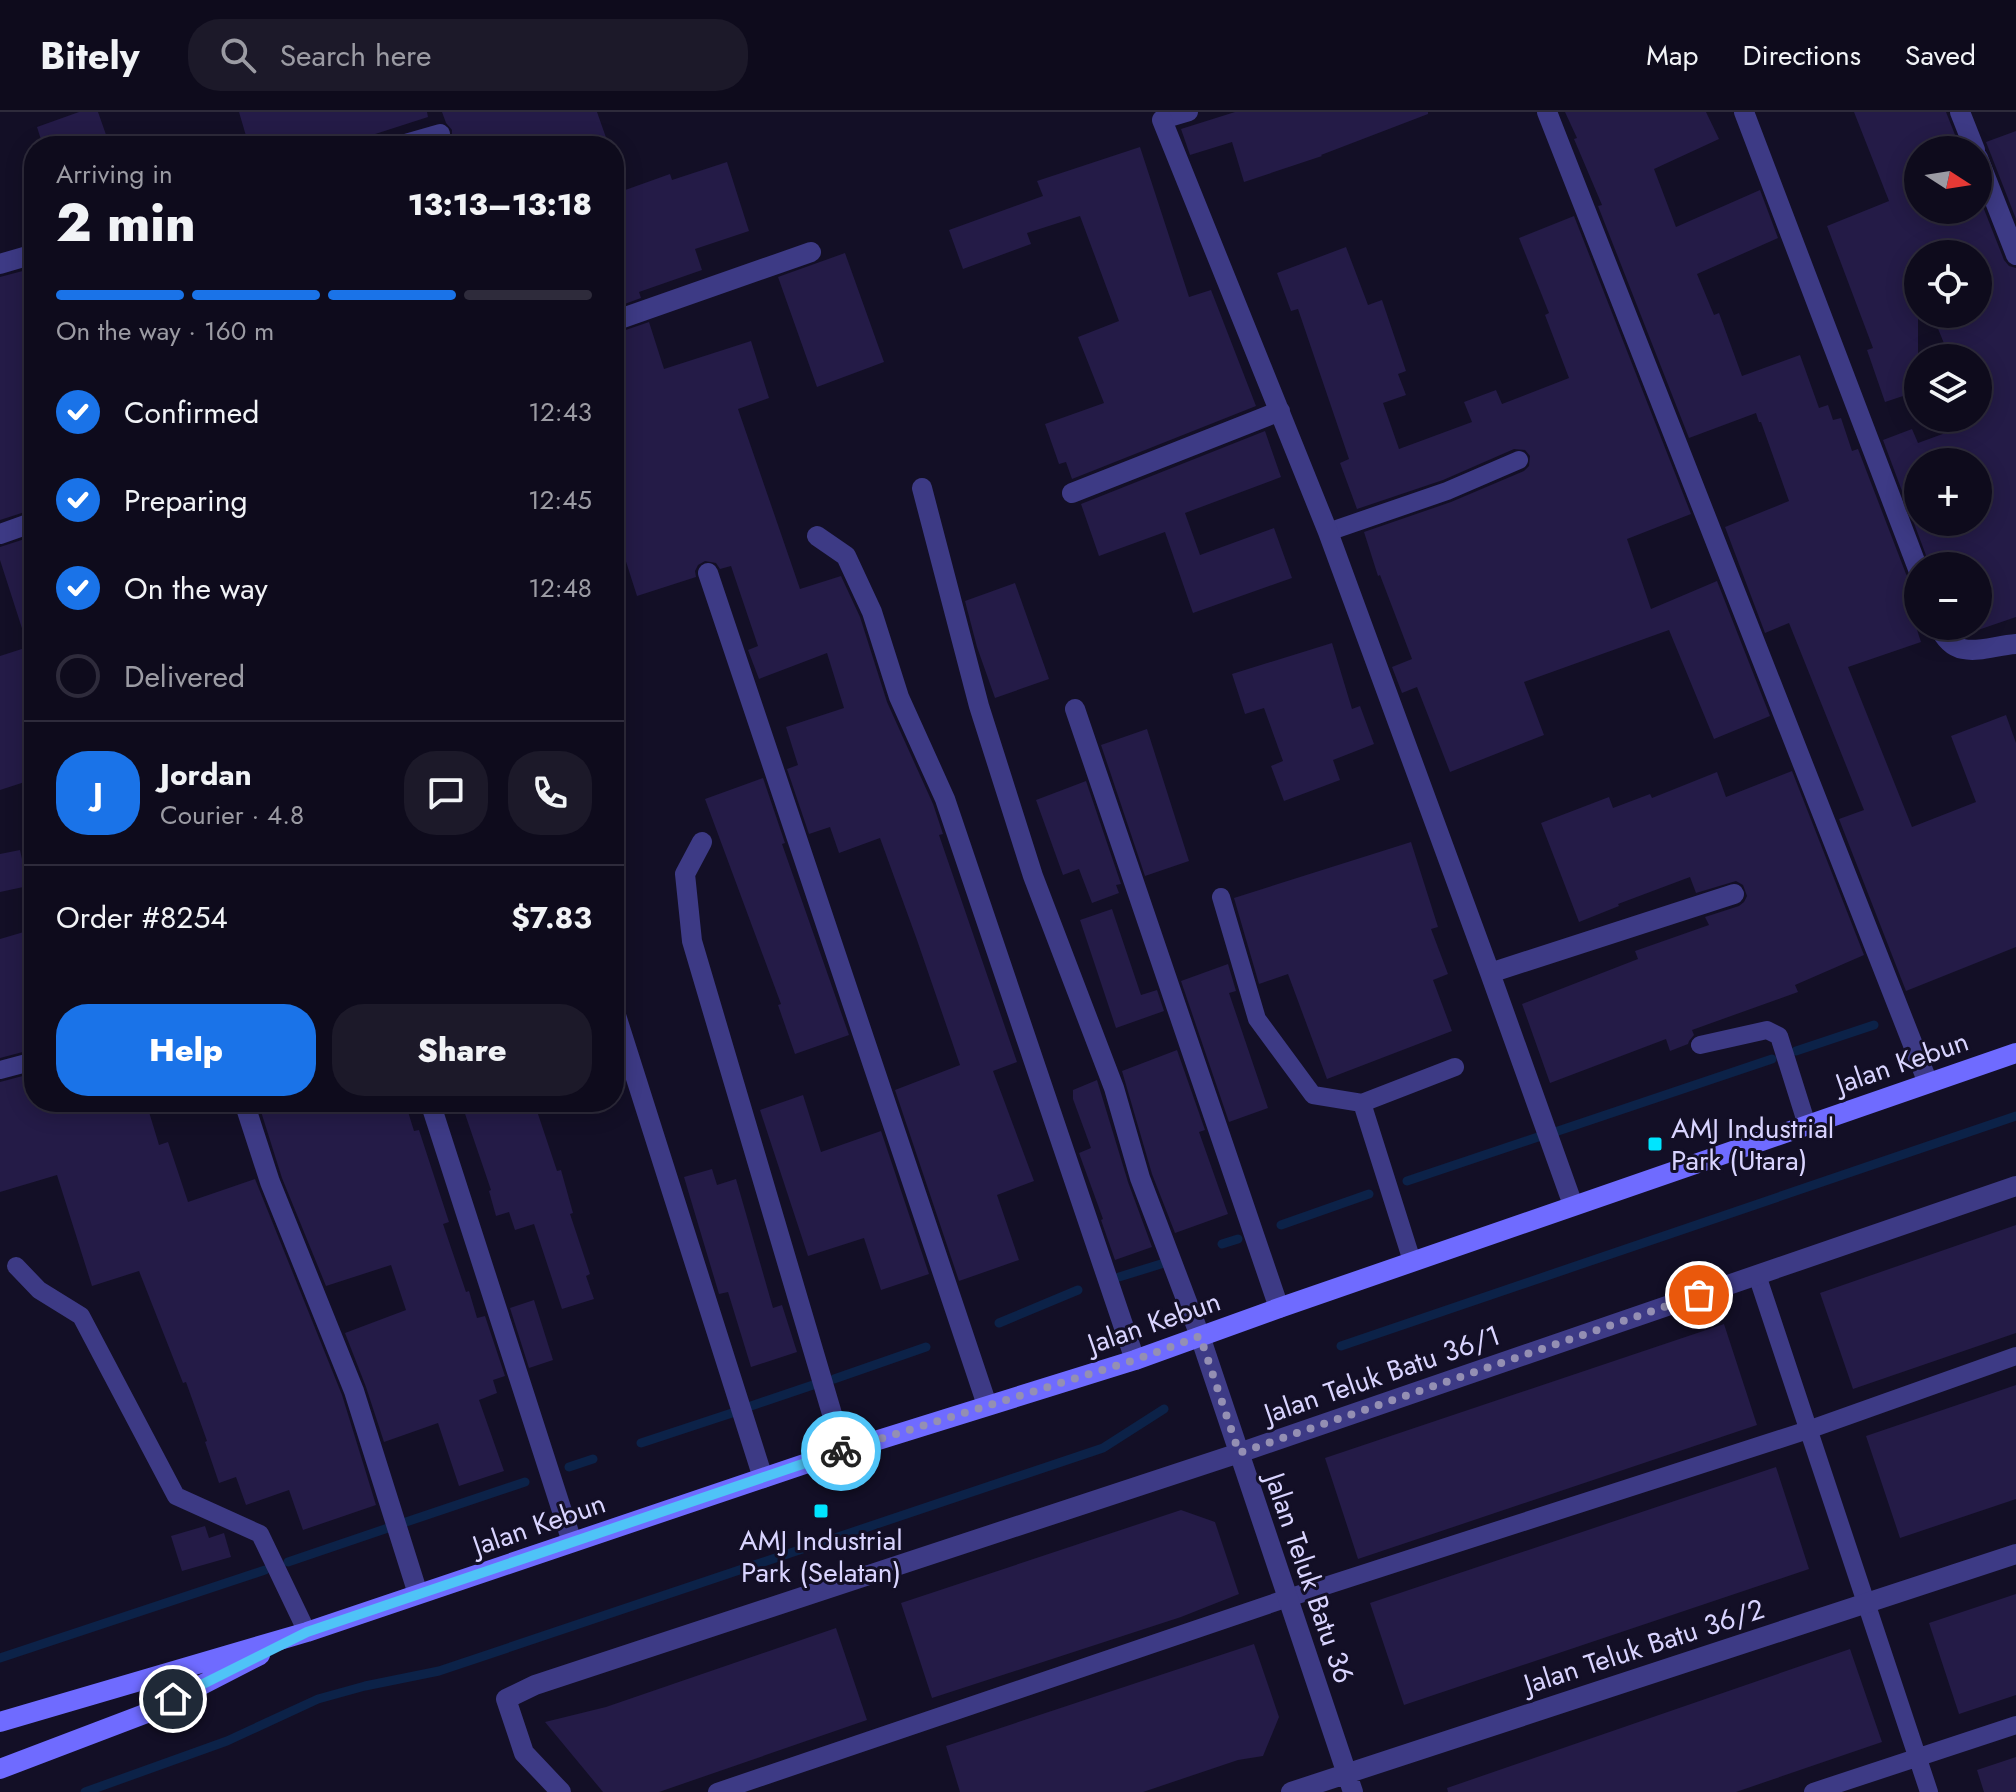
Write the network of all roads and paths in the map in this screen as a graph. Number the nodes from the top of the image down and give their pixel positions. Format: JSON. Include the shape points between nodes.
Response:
{"nodes":[{"id":1,"x":1189,"y":112,"type":"edge"},
{"id":2,"x":1547,"y":112,"type":"edge"},
{"id":3,"x":1744,"y":112,"type":"edge"},
{"id":4,"x":1960,"y":112,"type":"edge"},
{"id":5,"x":1162,"y":120,"type":"joint"},
{"id":6,"x":440,"y":134,"type":"dead end"},
{"id":7,"x":433,"y":136,"type":"edge"},
{"id":8,"x":1969,"y":136,"type":"edge"},
{"id":9,"x":1992,"y":194,"type":"edge"},
{"id":10,"x":811,"y":252,"type":"dead end"},
{"id":11,"x":2016,"y":255,"type":"edge"},
{"id":12,"x":24,"y":257,"type":"edge"},
{"id":13,"x":0,"y":264,"type":"edge"},
{"id":14,"x":624,"y":317,"type":"edge"},
{"id":15,"x":1280,"y":411,"type":"junction"},
{"id":16,"x":1519,"y":460,"type":"dead end"},
{"id":17,"x":922,"y":488,"type":"dead end"},
{"id":18,"x":1072,"y":493,"type":"dead end"},
{"id":19,"x":24,"y":526,"type":"edge"},
{"id":20,"x":1328,"y":532,"type":"junction"},
{"id":21,"x":0,"y":534,"type":"edge"},
{"id":22,"x":817,"y":536,"type":"dead end"},
{"id":23,"x":1912,"y":552,"type":"edge"},
{"id":24,"x":708,"y":573,"type":"dead end"},
{"id":25,"x":1948,"y":640,"type":"edge"},
{"id":26,"x":2016,"y":644,"type":"edge"},
{"id":27,"x":1075,"y":709,"type":"dead end"},
{"id":28,"x":702,"y":842,"type":"dead end"},
{"id":29,"x":1734,"y":894,"type":"dead end"},
{"id":30,"x":1221,"y":897,"type":"dead end"},
{"id":31,"x":1490,"y":973,"type":"junction"},
{"id":32,"x":624,"y":1040,"type":"edge"},
{"id":33,"x":1700,"y":1045,"type":"dead end"},
{"id":34,"x":2016,"y":1053,"type":"edge"},
{"id":35,"x":24,"y":1064,"type":"edge"},
{"id":36,"x":1455,"y":1067,"type":"dead end"},
{"id":37,"x":0,"y":1070,"type":"edge"},
{"id":38,"x":1928,"y":1083,"type":"junction"},
{"id":39,"x":1362,"y":1103,"type":"junction"},
{"id":40,"x":247,"y":1112,"type":"edge"},
{"id":41,"x":433,"y":1112,"type":"edge"},
{"id":42,"x":1807,"y":1125,"type":"junction"},
{"id":43,"x":2016,"y":1186,"type":"edge"},
{"id":44,"x":1573,"y":1205,"type":"junction"},
{"id":45,"x":1412,"y":1261,"type":"junction"},
{"id":46,"x":16,"y":1266,"type":"dead end"},
{"id":47,"x":1757,"y":1275,"type":"junction"},
{"id":48,"x":1279,"y":1308,"type":"junction"},
{"id":49,"x":1200,"y":1336,"type":"junction"},
{"id":50,"x":2016,"y":1356,"type":"edge"},
{"id":51,"x":1135,"y":1360,"type":"junction"},
{"id":52,"x":987,"y":1405,"type":"junction"},
{"id":53,"x":1808,"y":1430,"type":"junction"},
{"id":54,"x":843,"y":1451,"type":"junction"},
{"id":55,"x":1239,"y":1453,"type":"junction"},
{"id":56,"x":763,"y":1478,"type":"junction"},
{"id":57,"x":572,"y":1542,"type":"junction"},
{"id":58,"x":2016,"y":1554,"type":"edge"},
{"id":59,"x":418,"y":1594,"type":"junction"},
{"id":60,"x":1288,"y":1598,"type":"junction"},
{"id":61,"x":1866,"y":1603,"type":"junction"},
{"id":62,"x":307,"y":1632,"type":"junction"},
{"id":63,"x":0,"y":1722,"type":"edge"},
{"id":64,"x":2016,"y":1725,"type":"edge"},
{"id":65,"x":1917,"y":1757,"type":"junction"},
{"id":66,"x":0,"y":1769,"type":"edge"},
{"id":67,"x":1350,"y":1782,"type":"edge"},
{"id":68,"x":561,"y":1792,"type":"edge"},
{"id":69,"x":717,"y":1792,"type":"edge"},
{"id":70,"x":1291,"y":1792,"type":"edge"},
{"id":71,"x":1813,"y":1792,"type":"edge"},
{"id":72,"x":1929,"y":1792,"type":"edge"}],
"edges":[{"from":1,"to":5,"type":"lane"},
{"from":2,"to":38,"type":"street"},
{"from":3,"to":23,"type":"street"},
{"from":4,"to":8,"type":"street"},
{"from":5,"to":15,"type":"street"},
{"from":6,"to":7,"type":"street"},
{"from":9,"to":11,"type":"street"},
{"from":10,"to":14,"type":"street"},
{"from":12,"to":13,"type":"street"},
{"from":15,"to":18,"type":"street"},
{"from":15,"to":20,"type":"street"},
{"from":16,"to":20,"type":"lane"},
{"from":17,"to":49,"type":"street","name":"Jalan Teluk Batu 36","via":[[979,706],[1033,876]]},
{"from":19,"to":21,"type":"street"},
{"from":20,"to":31,"type":"street"},
{"from":22,"to":51,"type":"street","via":[[846,556],[872,612],[899,697],[945,799]]},
{"from":24,"to":52,"type":"street"},
{"from":25,"to":26,"type":"street","via":[[1953,647],[1970,651]]},
{"from":27,"to":48,"type":"street"},
{"from":28,"to":54,"type":"street","via":[[685,874],[692,941]]},
{"from":29,"to":31,"type":"street"},
{"from":30,"to":39,"type":"lane","via":[[1257,1019],[1313,1095]]},
{"from":31,"to":44,"type":"street"},
{"from":32,"to":56,"type":"street"},
{"from":33,"to":42,"type":"lane","via":[[1767,1030],[1779,1036]]},
{"from":34,"to":38,"type":"main road","name":"Jalan Kebun"},
{"from":35,"to":37,"type":"lane"},
{"from":36,"to":39,"type":"lane"},
{"from":38,"to":42,"type":"main road","name":"Jalan Kebun"},
{"from":39,"to":45,"type":"lane"},
{"from":40,"to":59,"type":"street","via":[[354,1391]]},
{"from":41,"to":57,"type":"street"},
{"from":42,"to":44,"type":"main road","name":"Jalan Kebun"},
{"from":43,"to":47,"type":"street","name":"Jalan Teluk Batu 36/1"},
{"from":44,"to":45,"type":"main road","name":"Jalan Kebun"},
{"from":45,"to":48,"type":"main road","name":"Jalan Kebun"},
{"from":46,"to":62,"type":"lane","via":[[39,1290],[81,1316],[176,1496],[260,1534]]},
{"from":47,"to":53,"type":"lane"},
{"from":47,"to":55,"type":"street","name":"Jalan Teluk Batu 36/1"},
{"from":48,"to":49,"type":"main road","name":"Jalan Kebun"},
{"from":49,"to":51,"type":"main road","name":"Jalan Kebun"},
{"from":49,"to":55,"type":"street","name":"Jalan Teluk Batu 36"},
{"from":50,"to":53,"type":"lane"},
{"from":51,"to":52,"type":"main road","name":"Jalan Kebun"},
{"from":52,"to":54,"type":"main road","name":"Jalan Kebun"},
{"from":53,"to":60,"type":"lane"},
{"from":53,"to":61,"type":"lane"},
{"from":54,"to":56,"type":"main road","name":"Jalan Kebun"},
{"from":55,"to":60,"type":"street","name":"Jalan Teluk Batu 36"},
{"from":55,"to":68,"type":"street","name":"Jalan Teluk Batu 36/1","via":[[535,1685],[506,1699],[524,1753]]},
{"from":56,"to":57,"type":"main road","name":"Jalan Kebun"},
{"from":57,"to":59,"type":"main road","name":"Jalan Kebun"},
{"from":58,"to":61,"type":"street","name":"Jalan Teluk Batu 36/2"},
{"from":59,"to":62,"type":"main road","name":"Jalan Kebun"},
{"from":60,"to":67,"type":"street","name":"Jalan Teluk Batu 36"},
{"from":60,"to":69,"type":"lane"},
{"from":61,"to":65,"type":"lane"},
{"from":61,"to":67,"type":"street","name":"Jalan Teluk Batu 36/2"},
{"from":62,"to":63,"type":"main road","name":"Jalan Kebun"},
{"from":62,"to":66,"type":"main road","name":"Jalan Kebun","via":[[147,1713]]},
{"from":64,"to":65,"type":"lane"},
{"from":65,"to":71,"type":"lane"},
{"from":65,"to":72,"type":"lane"},
{"from":67,"to":70,"type":"street","name":"Jalan Teluk Batu 36/2"}]}
